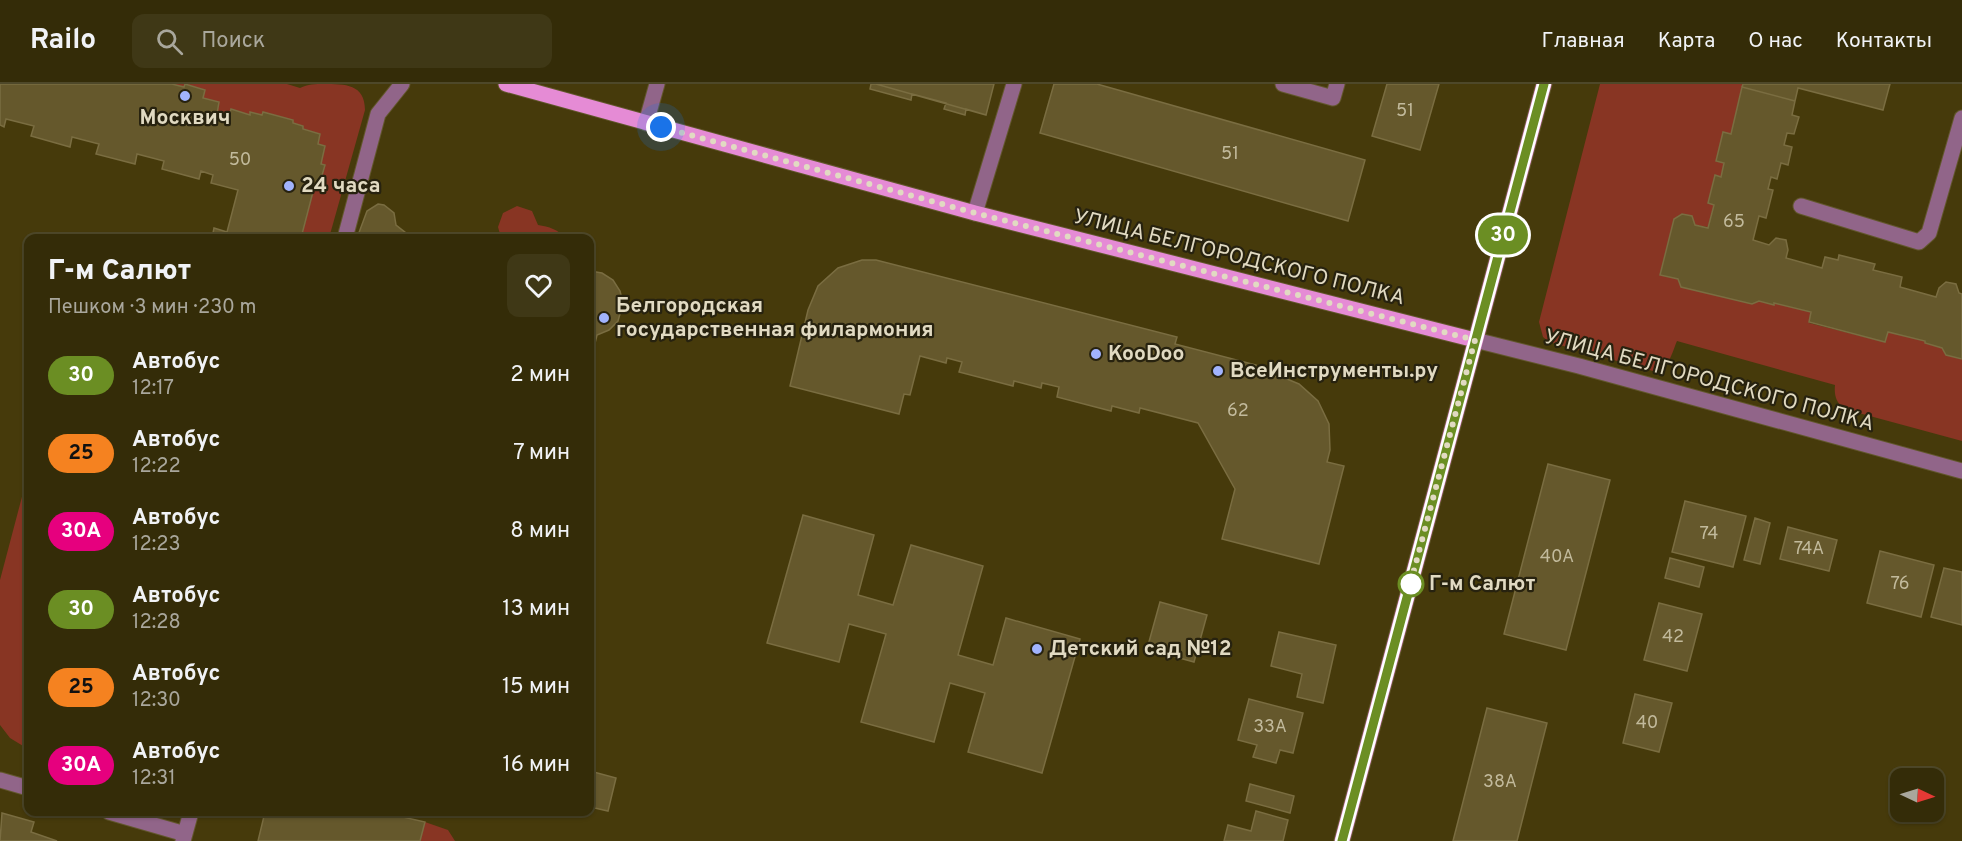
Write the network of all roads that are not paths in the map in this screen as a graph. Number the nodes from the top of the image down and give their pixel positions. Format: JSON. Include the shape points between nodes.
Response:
{"nodes":[{"id":1,"x":402,"y":84,"type":"edge"},
{"id":2,"x":506,"y":84,"type":"edge"},
{"id":3,"x":657,"y":84,"type":"edge"},
{"id":4,"x":1014,"y":84,"type":"edge"},
{"id":5,"x":1283,"y":84,"type":"edge"},
{"id":6,"x":1337,"y":84,"type":"edge"},
{"id":7,"x":1544,"y":84,"type":"edge"},
{"id":8,"x":1962,"y":118,"type":"edge"},
{"id":9,"x":646,"y":123,"type":"junction"},
{"id":10,"x":1801,"y":206,"type":"dead end"},
{"id":11,"x":975,"y":213,"type":"junction"},
{"id":12,"x":346,"y":234,"type":"edge"},
{"id":13,"x":1475,"y":340,"type":"junction"},
{"id":14,"x":1962,"y":471,"type":"edge"},
{"id":15,"x":0,"y":780,"type":"edge"},
{"id":16,"x":24,"y":787,"type":"edge"},
{"id":17,"x":121,"y":816,"type":"edge"},
{"id":18,"x":190,"y":816,"type":"edge"},
{"id":19,"x":184,"y":837,"type":"edge"},
{"id":20,"x":1342,"y":841,"type":"edge"}],
"edges":[{"from":1,"to":12,"type":"street","via":[[378,114]]},
{"from":2,"to":9,"type":"main road","name":"УЛИЦА БЕЛГОРОДСКОГО ПОЛКА"},
{"from":3,"to":9,"type":"street"},
{"from":4,"to":11,"type":"street"},
{"from":5,"to":6,"type":"street","via":[[1333,98]]},
{"from":7,"to":13,"type":"main road"},
{"from":8,"to":10,"type":"street","via":[[1929,234],[1919,242]]},
{"from":9,"to":11,"type":"main road","name":"УЛИЦА БЕЛГОРОДСКОГО ПОЛКА"},
{"from":11,"to":13,"type":"main road","name":"УЛИЦА БЕЛГОРОДСКОГО ПОЛКА"},
{"from":13,"to":14,"type":"street","name":"УЛИЦА БЕЛГОРОДСКОГО ПОЛКА"},
{"from":13,"to":20,"type":"main road"},
{"from":15,"to":16,"type":"street"},
{"from":17,"to":19,"type":"street"},
{"from":18,"to":19,"type":"street"}]}
